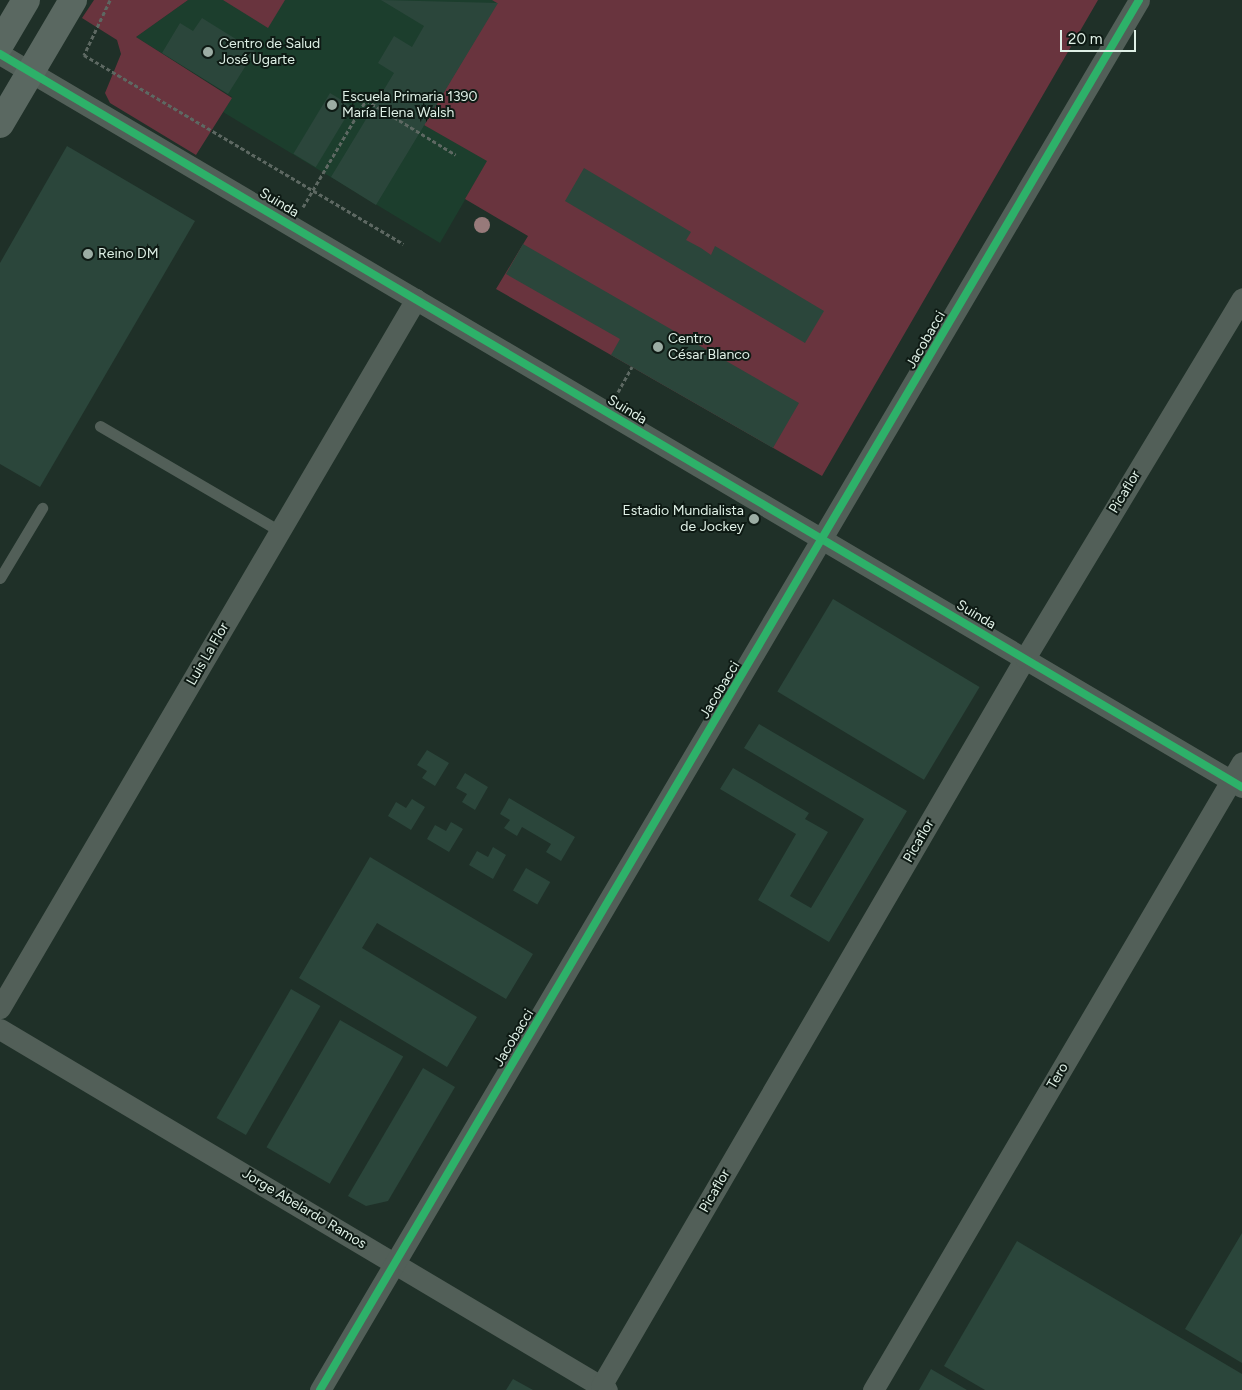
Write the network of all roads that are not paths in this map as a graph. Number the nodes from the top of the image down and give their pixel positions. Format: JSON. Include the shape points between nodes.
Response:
{"nodes":[{"id":1,"x":26,"y":0,"type":"edge"},
{"id":2,"x":73,"y":0,"type":"edge"},
{"id":3,"x":1139,"y":0,"type":"edge"},
{"id":4,"x":0,"y":44,"type":"edge"},
{"id":5,"x":0,"y":54,"type":"edge"},
{"id":6,"x":31,"y":72,"type":"junction"},
{"id":7,"x":0,"y":124,"type":"edge"},
{"id":8,"x":1242,"y":298,"type":"edge"},
{"id":9,"x":416,"y":299,"type":"junction"},
{"id":10,"x":100,"y":426,"type":"dead end"},
{"id":11,"x":42,"y":508,"type":"dead end"},
{"id":12,"x":280,"y":531,"type":"junction"},
{"id":13,"x":824,"y":540,"type":"junction"},
{"id":14,"x":0,"y":578,"type":"edge"},
{"id":15,"x":1025,"y":658,"type":"junction"},
{"id":16,"x":1242,"y":762,"type":"edge"},
{"id":17,"x":1237,"y":783,"type":"edge"},
{"id":18,"x":0,"y":1008,"type":"edge"},
{"id":19,"x":0,"y":1029,"type":"edge"},
{"id":20,"x":395,"y":1264,"type":"junction"},
{"id":21,"x":604,"y":1388,"type":"edge"},
{"id":22,"x":320,"y":1390,"type":"edge"},
{"id":23,"x":873,"y":1390,"type":"edge"}],
"edges":[{"from":1,"to":4,"type":"main road"},
{"from":2,"to":6,"type":"main road"},
{"from":3,"to":13,"type":"street","name":"Jacobacci"},
{"from":5,"to":6,"type":"street","name":"Suinda"},
{"from":6,"to":7,"type":"main road"},
{"from":6,"to":9,"type":"street","name":"Suinda"},
{"from":8,"to":15,"type":"street","name":"Picaflor"},
{"from":9,"to":12,"type":"street","name":"Luis La Flor"},
{"from":9,"to":13,"type":"street","name":"Suinda"},
{"from":10,"to":12,"type":"lane"},
{"from":11,"to":14,"type":"lane"},
{"from":12,"to":18,"type":"street","name":"Luis La Flor"},
{"from":13,"to":15,"type":"street","name":"Suinda"},
{"from":13,"to":20,"type":"street","name":"Jacobacci"},
{"from":15,"to":17,"type":"street","name":"Suinda"},
{"from":15,"to":21,"type":"street","name":"Picaflor"},
{"from":16,"to":17,"type":"street","name":"Tero"},
{"from":17,"to":23,"type":"street","name":"Tero"},
{"from":19,"to":20,"type":"street","name":"Jorge Abelardo Ramos"},
{"from":20,"to":21,"type":"street","name":"Jorge Abelardo Ramos"},
{"from":20,"to":22,"type":"street","name":"Jacobacci"}]}
